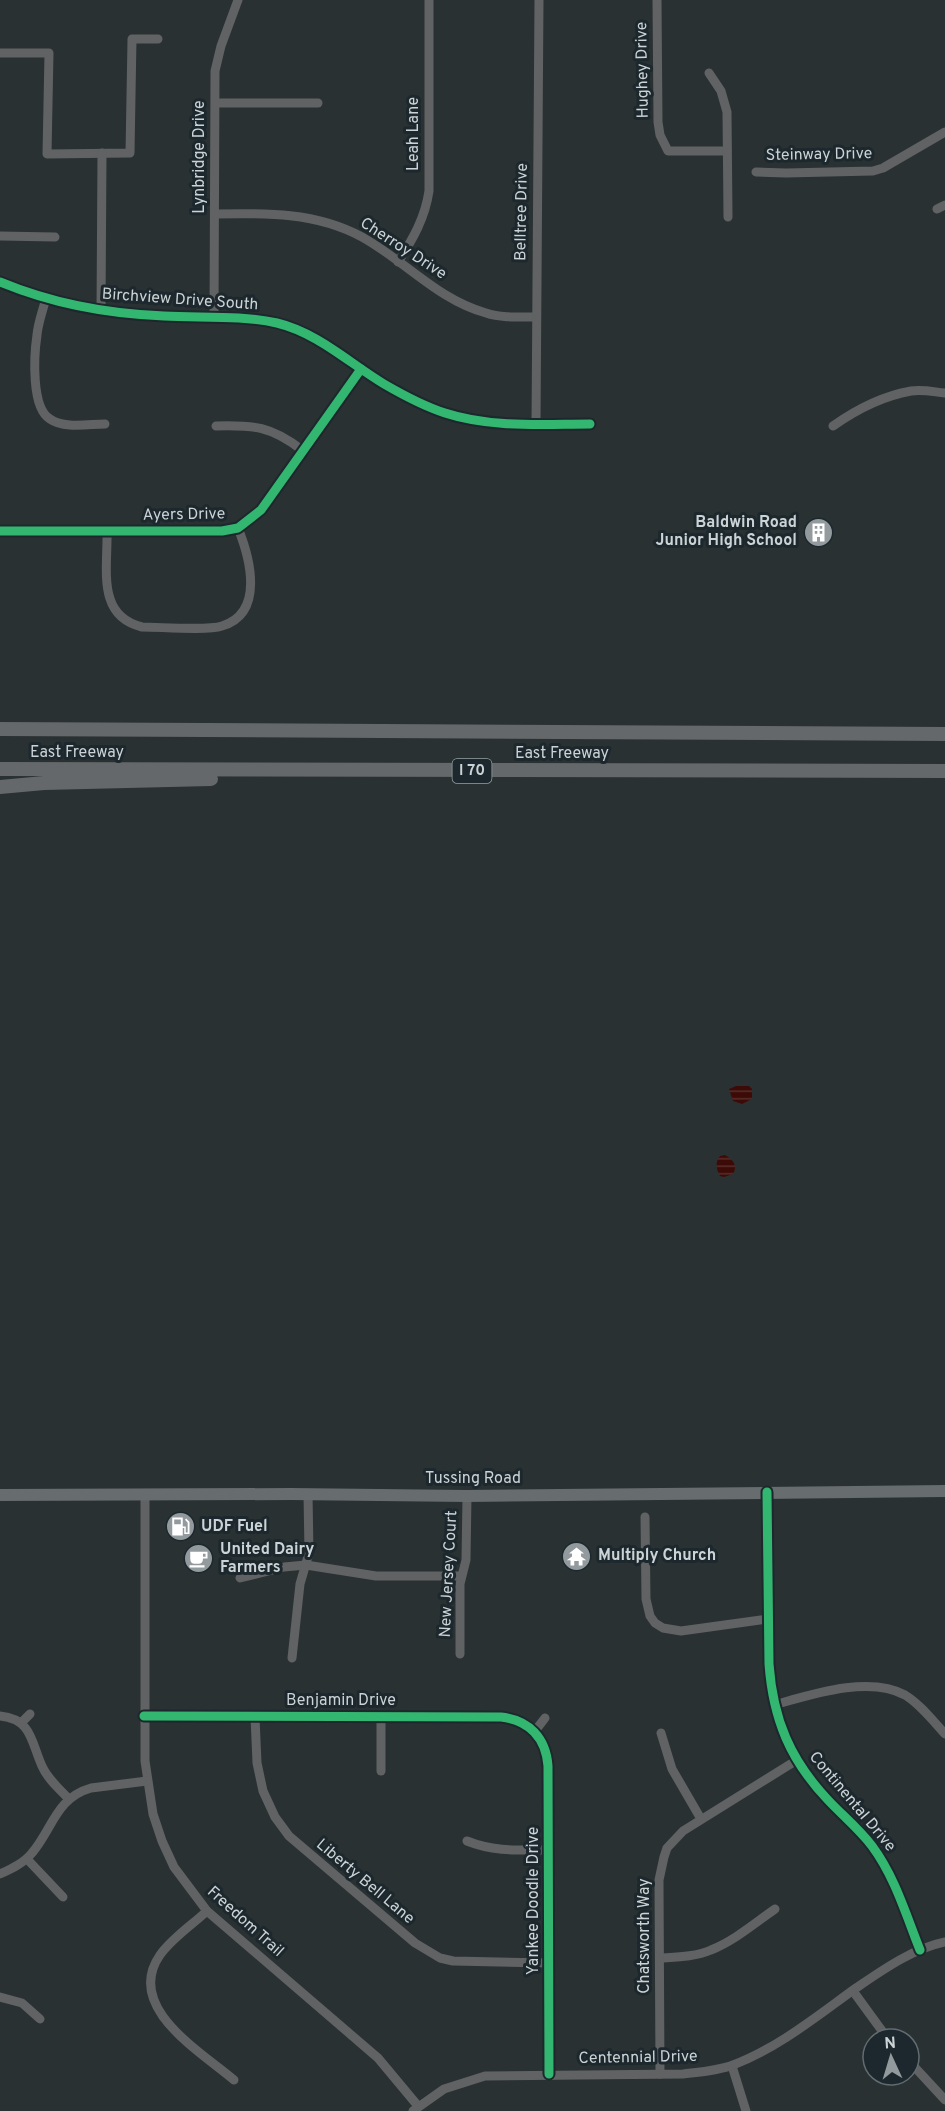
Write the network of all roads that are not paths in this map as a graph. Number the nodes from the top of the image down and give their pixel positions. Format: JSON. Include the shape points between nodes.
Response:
{"nodes":[{"id":1,"x":238,"y":0,"type":"edge"},
{"id":2,"x":429,"y":0,"type":"edge"},
{"id":3,"x":539,"y":0,"type":"edge"},
{"id":4,"x":657,"y":0,"type":"edge"},
{"id":5,"x":158,"y":39,"type":"dead end"},
{"id":6,"x":0,"y":53,"type":"edge"},
{"id":7,"x":709,"y":73,"type":"dead end"},
{"id":8,"x":216,"y":103,"type":"junction"},
{"id":9,"x":318,"y":104,"type":"dead end"},
{"id":10,"x":945,"y":132,"type":"edge"},
{"id":11,"x":727,"y":151,"type":"junction"},
{"id":12,"x":102,"y":153,"type":"junction"},
{"id":13,"x":756,"y":172,"type":"dead end"},
{"id":14,"x":215,"y":214,"type":"junction"},
{"id":15,"x":728,"y":217,"type":"dead end"},
{"id":16,"x":0,"y":236,"type":"edge"},
{"id":17,"x":55,"y":237,"type":"dead end"},
{"id":18,"x":398,"y":262,"type":"junction"},
{"id":19,"x":0,"y":282,"type":"edge"},
{"id":20,"x":46,"y":298,"type":"junction"},
{"id":21,"x":102,"y":311,"type":"junction"},
{"id":22,"x":536,"y":316,"type":"junction"},
{"id":23,"x":214,"y":318,"type":"junction"},
{"id":24,"x":361,"y":369,"type":"junction"},
{"id":25,"x":945,"y":393,"type":"edge"},
{"id":26,"x":105,"y":424,"type":"dead end"},
{"id":27,"x":536,"y":424,"type":"junction"},
{"id":28,"x":590,"y":424,"type":"dead end"},
{"id":29,"x":216,"y":426,"type":"dead end"},
{"id":30,"x":833,"y":426,"type":"dead end"},
{"id":31,"x":302,"y":450,"type":"junction"},
{"id":32,"x":238,"y":528,"type":"junction"},
{"id":33,"x":0,"y":531,"type":"edge"},
{"id":34,"x":107,"y":531,"type":"junction"},
{"id":35,"x":1,"y":729,"type":"edge"},
{"id":36,"x":945,"y":734,"type":"edge"},
{"id":37,"x":0,"y":769,"type":"edge"},
{"id":38,"x":442,"y":771,"type":"junction"},
{"id":39,"x":945,"y":771,"type":"edge"},
{"id":40,"x":0,"y":787,"type":"edge"},
{"id":41,"x":945,"y":1491,"type":"edge"},
{"id":42,"x":767,"y":1492,"type":"junction"},
{"id":43,"x":145,"y":1494,"type":"junction"},
{"id":44,"x":308,"y":1494,"type":"junction"},
{"id":45,"x":0,"y":1495,"type":"edge"},
{"id":46,"x":467,"y":1496,"type":"junction"},
{"id":47,"x":645,"y":1517,"type":"dead end"},
{"id":48,"x":306,"y":1565,"type":"junction"},
{"id":49,"x":461,"y":1576,"type":"junction"},
{"id":50,"x":240,"y":1578,"type":"dead end"},
{"id":51,"x":768,"y":1619,"type":"junction"},
{"id":52,"x":460,"y":1654,"type":"dead end"},
{"id":53,"x":292,"y":1658,"type":"dead end"},
{"id":54,"x":774,"y":1705,"type":"junction"},
{"id":55,"x":30,"y":1714,"type":"dead end"},
{"id":56,"x":0,"y":1716,"type":"edge"},
{"id":57,"x":144,"y":1716,"type":"junction"},
{"id":58,"x":381,"y":1716,"type":"junction"},
{"id":59,"x":255,"y":1717,"type":"junction"},
{"id":60,"x":545,"y":1718,"type":"dead end"},
{"id":61,"x":21,"y":1723,"type":"junction"},
{"id":62,"x":535,"y":1731,"type":"junction"},
{"id":63,"x":661,"y":1733,"type":"dead end"},
{"id":64,"x":945,"y":1734,"type":"edge"},
{"id":65,"x":796,"y":1760,"type":"junction"},
{"id":66,"x":381,"y":1771,"type":"dead end"},
{"id":67,"x":147,"y":1781,"type":"junction"},
{"id":68,"x":68,"y":1798,"type":"junction"},
{"id":69,"x":701,"y":1820,"type":"junction"},
{"id":70,"x":467,"y":1841,"type":"dead end"},
{"id":71,"x":549,"y":1850,"type":"junction"},
{"id":72,"x":27,"y":1858,"type":"junction"},
{"id":73,"x":0,"y":1874,"type":"edge"},
{"id":74,"x":63,"y":1897,"type":"dead end"},
{"id":75,"x":775,"y":1909,"type":"dead end"},
{"id":76,"x":207,"y":1911,"type":"junction"},
{"id":77,"x":945,"y":1942,"type":"edge"},
{"id":78,"x":920,"y":1950,"type":"junction"},
{"id":79,"x":660,"y":1958,"type":"junction"},
{"id":80,"x":549,"y":1962,"type":"junction"},
{"id":81,"x":853,"y":1990,"type":"junction"},
{"id":82,"x":0,"y":1997,"type":"edge"},
{"id":83,"x":40,"y":2019,"type":"dead end"},
{"id":84,"x":879,"y":2027,"type":"edge"},
{"id":85,"x":732,"y":2066,"type":"junction"},
{"id":86,"x":921,"y":2071,"type":"edge"},
{"id":87,"x":549,"y":2074,"type":"junction"},
{"id":88,"x":660,"y":2074,"type":"junction"},
{"id":89,"x":234,"y":2080,"type":"dead end"},
{"id":90,"x":941,"y":2088,"type":"edge"},
{"id":91,"x":945,"y":2100,"type":"edge"},
{"id":92,"x":416,"y":2108,"type":"edge"},
{"id":93,"x":746,"y":2111,"type":"edge"}],
"edges":[{"from":1,"to":8,"type":"street","name":"Lynbridge Drive","via":[[217,59]]},
{"from":2,"to":18,"type":"street","name":"Leah Lane","via":[[429,191],[419,228]]},
{"from":3,"to":22,"type":"street","name":"Belltree Drive"},
{"from":4,"to":11,"type":"street","name":"Hughey Drive","via":[[660,135],[668,151]]},
{"from":5,"to":12,"type":"street","via":[[132,39],[130,153]]},
{"from":6,"to":12,"type":"street","via":[[49,53],[47,154]]},
{"from":7,"to":11,"type":"street","via":[[725,101]]},
{"from":8,"to":9,"type":"street"},
{"from":8,"to":14,"type":"street","name":"Lynbridge Drive"},
{"from":10,"to":13,"type":"street","name":"Steinway Drive","via":[[873,171]]},
{"from":11,"to":15,"type":"street"},
{"from":12,"to":21,"type":"street"},
{"from":14,"to":18,"type":"street","name":"Cherroy Drive","via":[[310,218],[363,238]]},
{"from":14,"to":23,"type":"street","name":"Lynbridge Drive"},
{"from":16,"to":17,"type":"street"},
{"from":18,"to":22,"type":"street","name":"Cherroy Drive","via":[[460,304],[487,314]]},
{"from":19,"to":20,"type":"street","name":"Birchview Drive South"},
{"from":20,"to":21,"type":"street","name":"Birchview Drive South"},
{"from":20,"to":26,"type":"street","via":[[37,335],[36,398],[41,411],[62,424]]},
{"from":21,"to":23,"type":"street","name":"Birchview Drive South"},
{"from":22,"to":27,"type":"street","name":"Belltree Drive"},
{"from":23,"to":24,"type":"street","name":"Birchview Drive South","via":[[280,324],[327,345]]},
{"from":24,"to":27,"type":"street","name":"Birchview Drive South","via":[[412,400],[446,414],[486,422]]},
{"from":24,"to":31,"type":"street","name":"Ayers Drive"},
{"from":25,"to":30,"type":"street","via":[[913,391],[887,397],[849,414]]},
{"from":27,"to":28,"type":"street","name":"Birchview Drive South"},
{"from":29,"to":31,"type":"street","via":[[258,426]]},
{"from":31,"to":32,"type":"street","name":"Ayers Drive","via":[[261,510]]},
{"from":32,"to":34,"type":"street","name":"Ayers Drive"},
{"from":32,"to":34,"type":"street","via":[[249,564],[250,597],[237,619],[216,628],[142,627],[120,618],[108,592]]},
{"from":33,"to":34,"type":"street","name":"Ayers Drive"},
{"from":35,"to":36,"type":"highway","name":"East Freeway"},
{"from":37,"to":38,"type":"highway","name":"East Freeway","number":"I 70"},
{"from":38,"to":39,"type":"highway","name":"East Freeway","number":"I 70"},
{"from":38,"to":40,"type":"highway"},
{"from":41,"to":42,"type":"main road","name":"Tussing Road"},
{"from":42,"to":46,"type":"main road","name":"Tussing Road"},
{"from":42,"to":51,"type":"street","name":"Continental Drive"},
{"from":43,"to":44,"type":"main road","name":"Tussing Road"},
{"from":43,"to":45,"type":"main road","name":"Tussing Road"},
{"from":43,"to":57,"type":"street","name":"Freedom Trail"},
{"from":44,"to":46,"type":"main road","name":"Tussing Road"},
{"from":44,"to":48,"type":"street"},
{"from":46,"to":49,"type":"street","name":"New Jersey Court","via":[[466,1560]]},
{"from":47,"to":51,"type":"street","via":[[646,1599],[655,1623],[681,1631]]},
{"from":48,"to":49,"type":"street","via":[[376,1576]]},
{"from":48,"to":50,"type":"street"},
{"from":48,"to":53,"type":"street","via":[[300,1584]]},
{"from":49,"to":52,"type":"street","name":"New Jersey Court"},
{"from":51,"to":54,"type":"street","name":"Continental Drive"},
{"from":54,"to":64,"type":"street","via":[[829,1689],[888,1689],[914,1702]]},
{"from":54,"to":65,"type":"street","name":"Continental Drive"},
{"from":55,"to":61,"type":"street"},
{"from":56,"to":61,"type":"street"},
{"from":57,"to":59,"type":"street","name":"Benjamin Drive"},
{"from":57,"to":67,"type":"street","name":"Freedom Trail"},
{"from":58,"to":59,"type":"street","name":"Benjamin Drive"},
{"from":58,"to":62,"type":"street","name":"Benjamin Drive","via":[[501,1716],[519,1720]]},
{"from":58,"to":66,"type":"street"},
{"from":59,"to":80,"type":"street","name":"Liberty Bell Lane","via":[[259,1776],[279,1823],[300,1847],[415,1943],[453,1961]]},
{"from":60,"to":62,"type":"street"},
{"from":61,"to":68,"type":"street","via":[[42,1767]]},
{"from":62,"to":71,"type":"street","name":"Yankee Doodle Drive","via":[[547,1756]]},
{"from":63,"to":69,"type":"street","via":[[672,1769]]},
{"from":65,"to":69,"type":"street","name":"Chatsworth Way"},
{"from":65,"to":78,"type":"street","name":"Continental Drive","via":[[886,1868]]},
{"from":67,"to":68,"type":"street","via":[[91,1788]]},
{"from":67,"to":76,"type":"street","name":"Freedom Trail","via":[[166,1850]]},
{"from":68,"to":72,"type":"street"},
{"from":69,"to":79,"type":"street","name":"Chatsworth Way","via":[[682,1831],[664,1857],[660,1880]]},
{"from":70,"to":71,"type":"street","via":[[497,1850]]},
{"from":71,"to":80,"type":"street","name":"Yankee Doodle Drive"},
{"from":72,"to":73,"type":"street"},
{"from":72,"to":74,"type":"street"},
{"from":75,"to":79,"type":"street","via":[[711,1951]]},
{"from":76,"to":89,"type":"street","via":[[162,1954],[153,1974],[152,1996],[172,2028]]},
{"from":76,"to":92,"type":"street","name":"Freedom Trail","via":[[378,2058]]},
{"from":77,"to":78,"type":"street","name":"Centennial Drive"},
{"from":78,"to":81,"type":"street","name":"Centennial Drive"},
{"from":79,"to":88,"type":"street","name":"Chatsworth Way"},
{"from":80,"to":87,"type":"street","name":"Yankee Doodle Drive"},
{"from":81,"to":84,"type":"street"},
{"from":81,"to":85,"type":"street","name":"Centennial Drive","via":[[773,2046]]},
{"from":82,"to":83,"type":"street","via":[[21,2003]]},
{"from":85,"to":88,"type":"street","name":"Centennial Drive"},
{"from":85,"to":93,"type":"street"},
{"from":86,"to":90,"type":"street"},
{"from":87,"to":88,"type":"street","name":"Centennial Drive"},
{"from":87,"to":92,"type":"street","name":"Centennial Drive","via":[[477,2078],[444,2089]]},
{"from":90,"to":91,"type":"street"}]}
